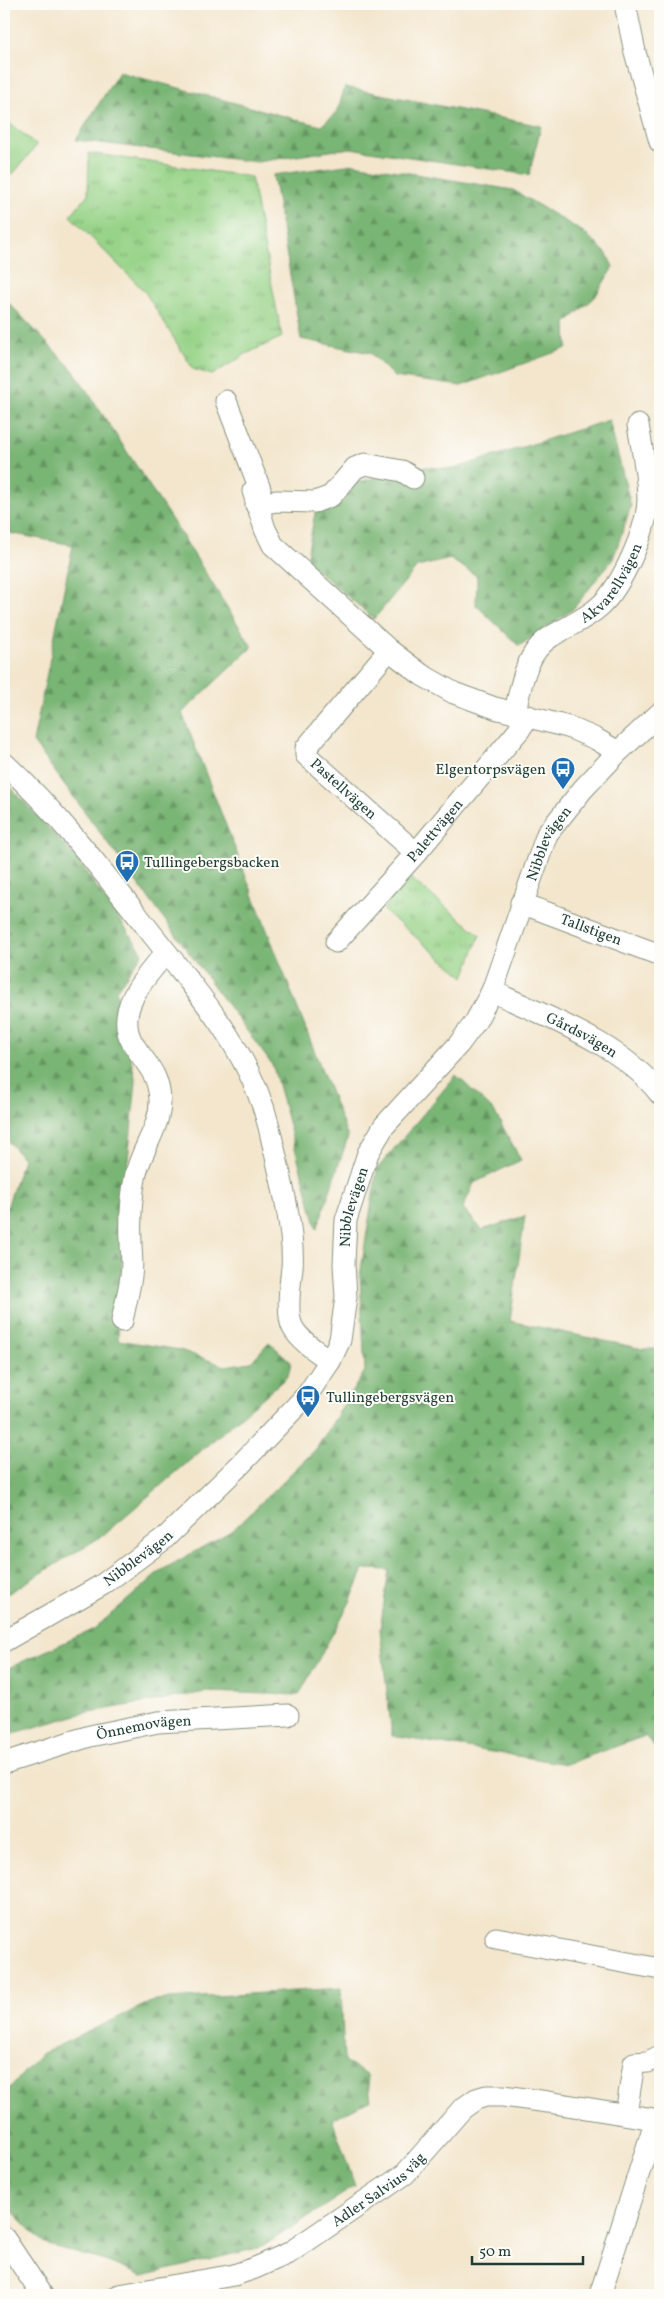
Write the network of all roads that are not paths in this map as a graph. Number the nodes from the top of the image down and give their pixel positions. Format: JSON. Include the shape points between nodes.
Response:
{"nodes":[{"id":1,"x":625,"y":4,"type":"edge"},
{"id":2,"x":660,"y":142,"type":"edge"},
{"id":3,"x":226,"y":401,"type":"dead end"},
{"id":4,"x":638,"y":425,"type":"dead end"},
{"id":5,"x":413,"y":478,"type":"dead end"},
{"id":6,"x":256,"y":505,"type":"junction"},
{"id":7,"x":389,"y":650,"type":"junction"},
{"id":8,"x":660,"y":713,"type":"edge"},
{"id":9,"x":521,"y":714,"type":"junction"},
{"id":10,"x":618,"y":752,"type":"junction"},
{"id":11,"x":4,"y":763,"type":"edge"},
{"id":12,"x":416,"y":853,"type":"junction"},
{"id":13,"x":521,"y":903,"type":"junction"},
{"id":14,"x":336,"y":942,"type":"dead end"},
{"id":15,"x":166,"y":953,"type":"junction"},
{"id":16,"x":660,"y":955,"type":"edge"},
{"id":17,"x":492,"y":991,"type":"junction"},
{"id":18,"x":660,"y":1094,"type":"edge"},
{"id":19,"x":122,"y":1321,"type":"dead end"},
{"id":20,"x":330,"y":1361,"type":"junction"},
{"id":21,"x":4,"y":1641,"type":"edge"},
{"id":22,"x":288,"y":1715,"type":"dead end"},
{"id":23,"x":4,"y":1763,"type":"edge"},
{"id":24,"x":496,"y":1938,"type":"dead end"},
{"id":25,"x":660,"y":1969,"type":"edge"},
{"id":26,"x":660,"y":2056,"type":"edge"},
{"id":27,"x":626,"y":2114,"type":"junction"},
{"id":28,"x":658,"y":2119,"type":"edge"},
{"id":29,"x":4,"y":2238,"type":"edge"},
{"id":30,"x":42,"y":2295,"type":"edge"},
{"id":31,"x":119,"y":2295,"type":"edge"},
{"id":32,"x":600,"y":2295,"type":"edge"}],
"edges":[{"from":1,"to":2,"type":"street"},
{"from":3,"to":6,"type":"street","via":[[260,489],[253,491]]},
{"from":4,"to":9,"type":"street","name":"Akvarellvägen","via":[[648,498],[647,514],[637,543],[602,605],[550,637],[534,651],[524,678]]},
{"from":5,"to":6,"type":"street","via":[[402,471],[365,464],[355,468],[331,496],[315,502],[276,501]]},
{"from":6,"to":7,"type":"street","via":[[273,545]]},
{"from":7,"to":9,"type":"street","via":[[422,675],[454,693]]},
{"from":7,"to":12,"type":"street","name":"Pastellvägen","via":[[306,748],[306,755]]},
{"from":8,"to":10,"type":"street","name":"Nibblevägen"},
{"from":9,"to":10,"type":"street","via":[[568,727],[596,738]]},
{"from":9,"to":12,"type":"street","name":"Palettvägen","via":[[520,729]]},
{"from":10,"to":13,"type":"street","name":"Nibblevägen","via":[[547,834]]},
{"from":11,"to":15,"type":"street","via":[[48,808]]},
{"from":12,"to":14,"type":"street","name":"Palettvägen"},
{"from":13,"to":16,"type":"street","name":"Tallstigen"},
{"from":13,"to":17,"type":"street","name":"Nibblevägen"},
{"from":15,"to":19,"type":"street","via":[[147,974],[130,1004],[127,1021],[132,1041],[156,1076],[160,1100],[156,1128],[138,1163],[134,1179],[130,1220],[131,1275]]},
{"from":15,"to":20,"type":"street","via":[[229,1037],[250,1076],[268,1125],[289,1224],[293,1254],[290,1299],[293,1328],[307,1344]]},
{"from":17,"to":18,"type":"street","name":"Gårdsvägen","via":[[606,1046],[650,1081]]},
{"from":17,"to":20,"type":"street","name":"Nibblevägen","via":[[459,1044],[384,1126],[368,1154],[346,1220],[343,1324]]},
{"from":20,"to":21,"type":"street","name":"Nibblevägen","via":[[301,1402],[164,1538],[102,1585]]},
{"from":22,"to":23,"type":"street","name":"Önnemovägen","via":[[158,1722],[90,1736]]},
{"from":24,"to":25,"type":"street"},
{"from":26,"to":27,"type":"street","via":[[648,2062],[634,2063]]},
{"from":27,"to":28,"type":"street","name":"Adler Salvius väg"},
{"from":27,"to":31,"type":"street","name":"Adler Salvius väg","via":[[503,2096],[481,2098],[462,2109],[405,2174],[289,2253],[234,2275]]},
{"from":28,"to":32,"type":"street"},
{"from":29,"to":30,"type":"street"}]}
